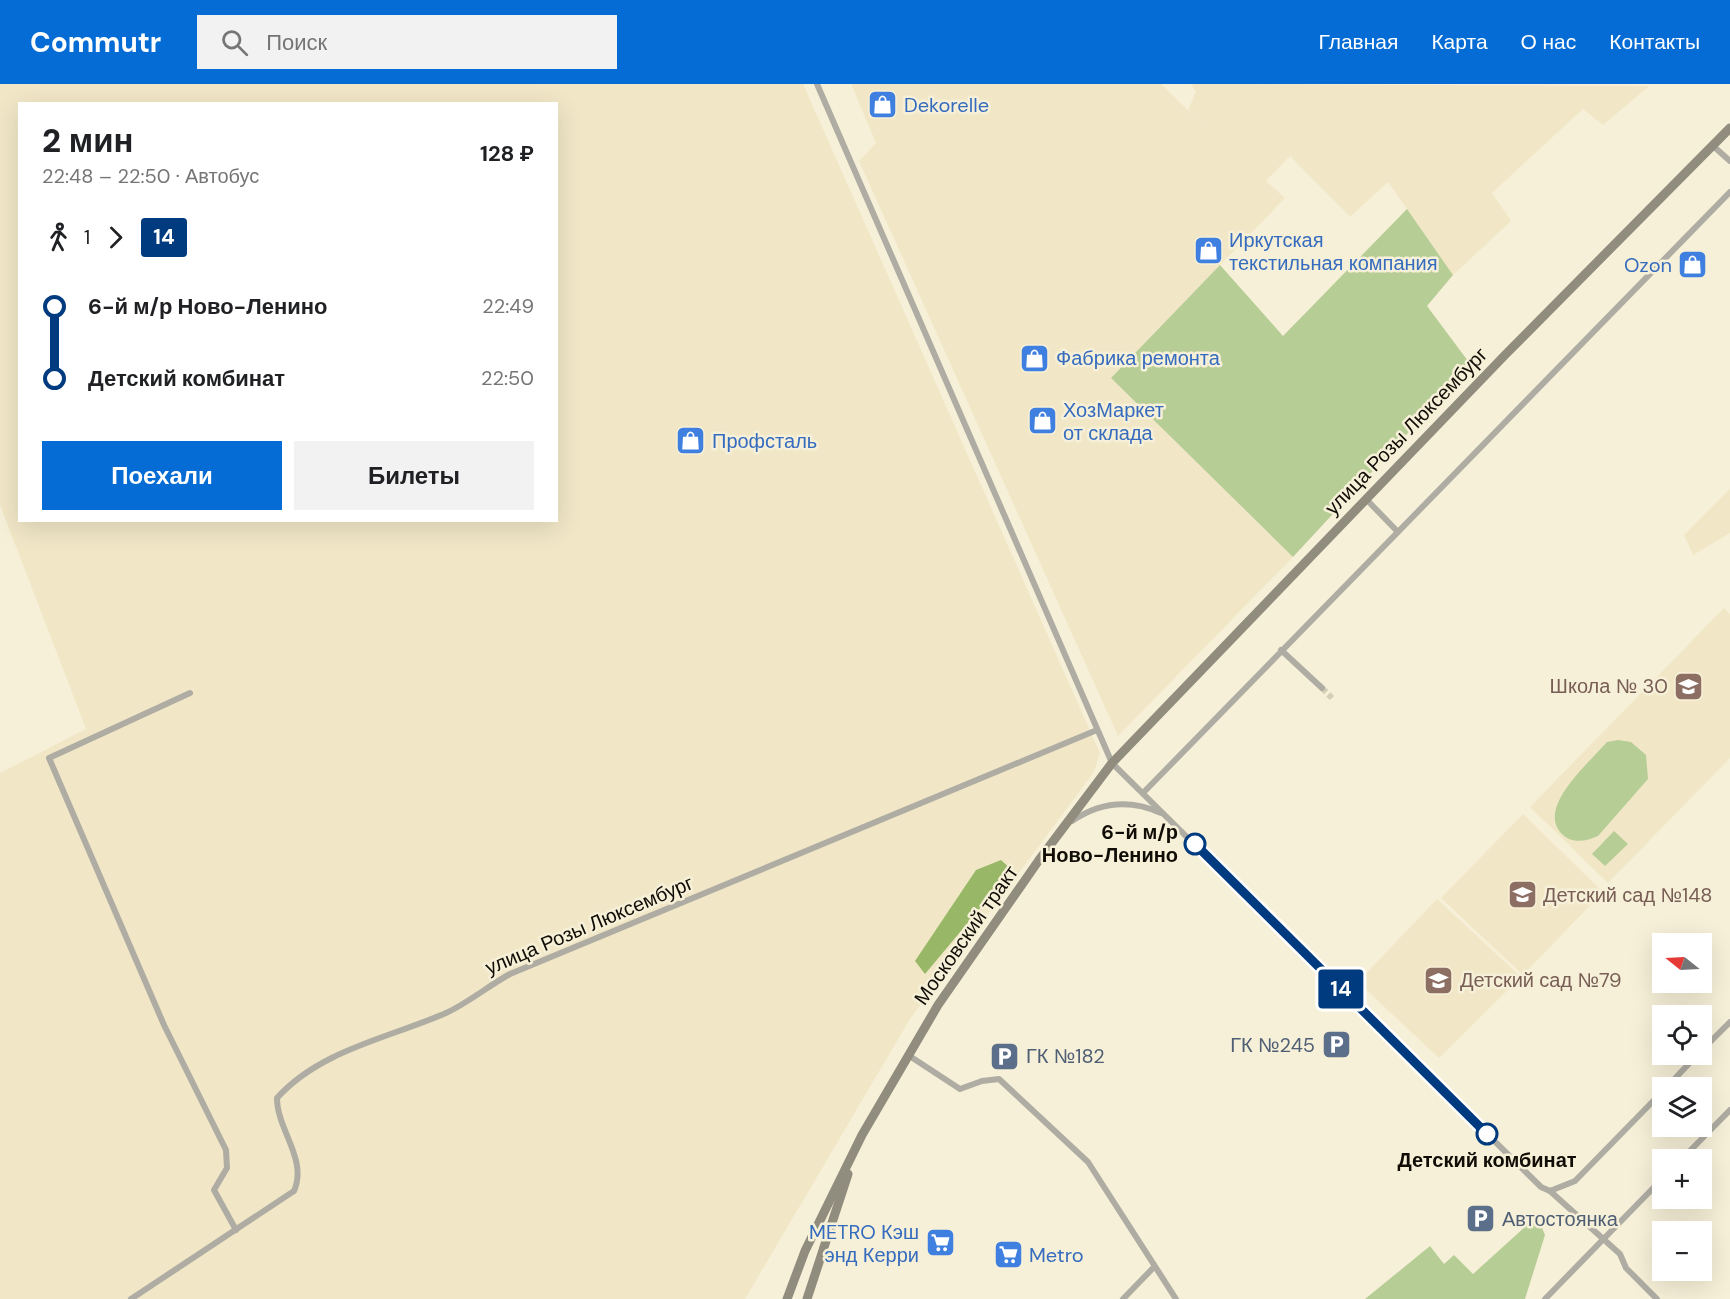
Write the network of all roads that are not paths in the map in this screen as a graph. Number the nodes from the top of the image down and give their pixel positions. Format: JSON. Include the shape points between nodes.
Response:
{"nodes":[{"id":1,"x":817,"y":84,"type":"edge"},
{"id":2,"x":1730,"y":128,"type":"edge"},
{"id":3,"x":1712,"y":146,"type":"junction"},
{"id":4,"x":1730,"y":161,"type":"edge"},
{"id":5,"x":1730,"y":192,"type":"edge"},
{"id":6,"x":1366,"y":499,"type":"junction"},
{"id":7,"x":1397,"y":531,"type":"junction"},
{"id":8,"x":1281,"y":650,"type":"junction"},
{"id":9,"x":1322,"y":688,"type":"tunnel mouth"},
{"id":10,"x":190,"y":693,"type":"dead end"},
{"id":11,"x":1096,"y":730,"type":"junction"},
{"id":12,"x":1112,"y":763,"type":"junction"},
{"id":13,"x":1143,"y":793,"type":"junction"},
{"id":14,"x":1165,"y":816,"type":"junction"},
{"id":15,"x":1059,"y":834,"type":"junction"},
{"id":16,"x":1730,"y":1022,"type":"edge"},
{"id":17,"x":1712,"y":1040,"type":"edge"},
{"id":18,"x":908,"y":1055,"type":"junction"},
{"id":19,"x":1688,"y":1065,"type":"edge"},
{"id":20,"x":1676,"y":1077,"type":"edge"},
{"id":21,"x":1652,"y":1102,"type":"edge"},
{"id":22,"x":1730,"y":1110,"type":"edge"},
{"id":23,"x":862,"y":1135,"type":"junction"},
{"id":24,"x":1692,"y":1149,"type":"edge"},
{"id":25,"x":1652,"y":1189,"type":"edge"},
{"id":26,"x":1550,"y":1191,"type":"junction"},
{"id":27,"x":236,"y":1230,"type":"junction"},
{"id":28,"x":1603,"y":1238,"type":"junction"},
{"id":29,"x":1154,"y":1267,"type":"junction"},
{"id":30,"x":131,"y":1299,"type":"edge"},
{"id":31,"x":787,"y":1299,"type":"edge"},
{"id":32,"x":807,"y":1299,"type":"edge"},
{"id":33,"x":1123,"y":1299,"type":"edge"},
{"id":34,"x":1176,"y":1299,"type":"edge"},
{"id":35,"x":1545,"y":1299,"type":"edge"},
{"id":36,"x":1657,"y":1299,"type":"edge"}],
"edges":[{"from":1,"to":11,"type":"street"},
{"from":2,"to":3,"type":"main road","name":"улица Розы Люксембург"},
{"from":3,"to":4,"type":"street"},
{"from":3,"to":6,"type":"main road","name":"улица Розы Люксембург"},
{"from":5,"to":7,"type":"street"},
{"from":6,"to":7,"type":"street"},
{"from":6,"to":12,"type":"main road","name":"улица Розы Люксембург"},
{"from":7,"to":8,"type":"street"},
{"from":8,"to":9,"type":"street"},
{"from":8,"to":13,"type":"street"},
{"from":10,"to":27,"type":"street","via":[[49,758],[164,1025],[226,1150],[227,1168],[214,1190]]},
{"from":11,"to":12,"type":"street"},
{"from":11,"to":27,"type":"street","name":"улица Розы Люксембург","via":[[510,974],[448,1012],[323,1062],[287,1086],[277,1098],[277,1113],[299,1167],[294,1191]]},
{"from":12,"to":13,"type":"street"},
{"from":12,"to":15,"type":"main road","name":"Московский тракт"},
{"from":13,"to":14,"type":"street"},
{"from":14,"to":15,"type":"street","via":[[1138,805],[1109,804],[1081,815]]},
{"from":14,"to":26,"type":"street","via":[[1531,1179]]},
{"from":15,"to":18,"type":"main road","name":"Московский тракт","via":[[943,997]]},
{"from":16,"to":17,"type":"street"},
{"from":18,"to":23,"type":"main road","name":"Московский тракт"},
{"from":18,"to":29,"type":"street","via":[[960,1089],[999,1079],[1088,1162]]},
{"from":19,"to":20,"type":"street"},
{"from":21,"to":26,"type":"street","via":[[1580,1177]]},
{"from":22,"to":24,"type":"street"},
{"from":23,"to":31,"type":"main road","via":[[805,1251]]},
{"from":23,"to":32,"type":"main road"},
{"from":25,"to":28,"type":"street"},
{"from":26,"to":28,"type":"street"},
{"from":27,"to":30,"type":"street","name":"улица Розы Люксембург"},
{"from":28,"to":35,"type":"street"},
{"from":28,"to":36,"type":"street"},
{"from":29,"to":33,"type":"street"},
{"from":29,"to":34,"type":"street"}]}
